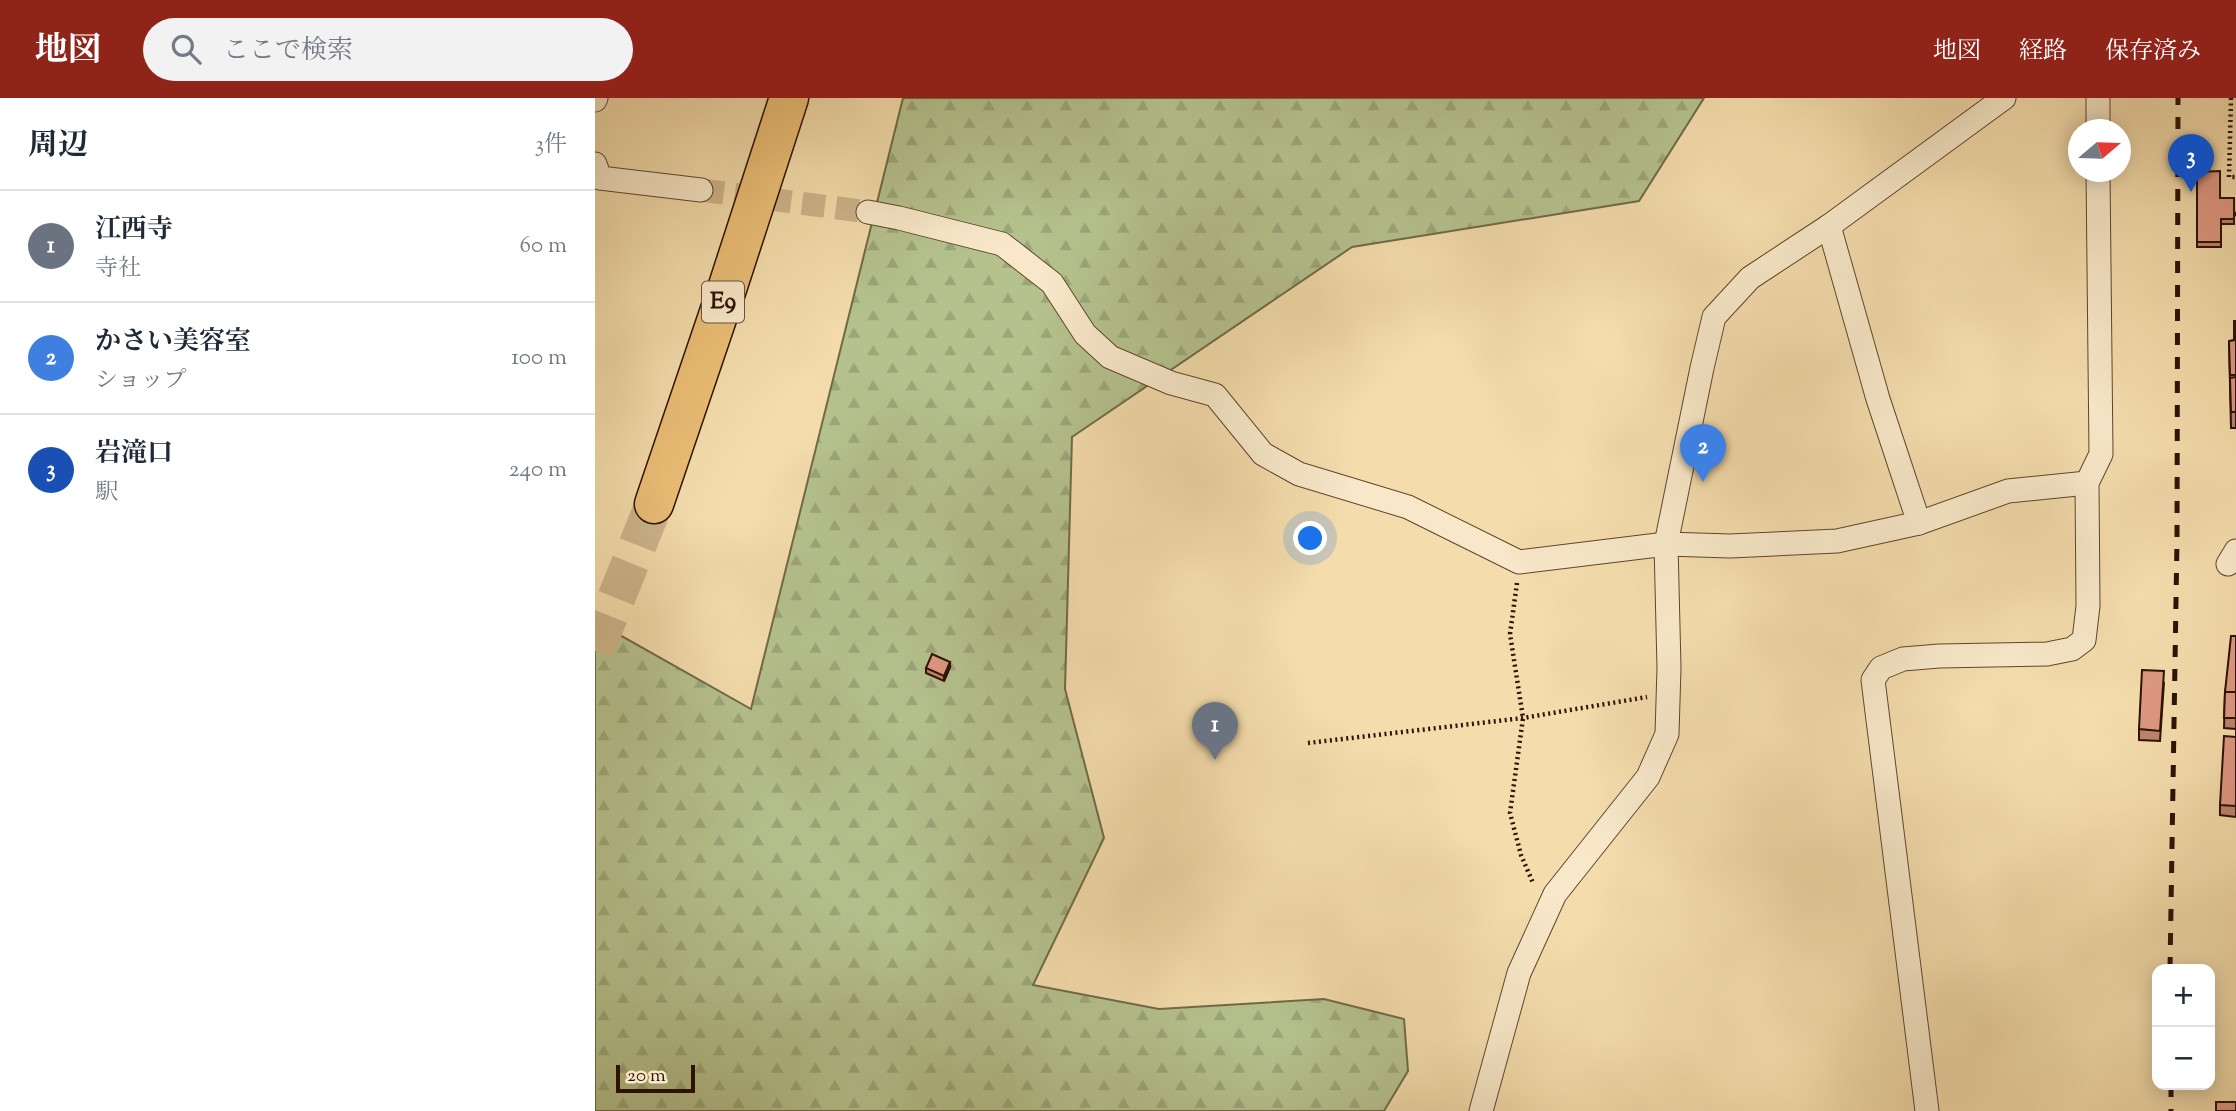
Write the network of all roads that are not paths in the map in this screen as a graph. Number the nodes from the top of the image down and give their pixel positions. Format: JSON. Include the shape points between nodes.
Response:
{"nodes":[{"id":1,"x":789,"y":98,"type":"edge"},
{"id":2,"x":2004,"y":98,"type":"edge"},
{"id":3,"x":2098,"y":98,"type":"edge"},
{"id":4,"x":2098,"y":119,"type":"edge"},
{"id":5,"x":595,"y":164,"type":"edge"},
{"id":6,"x":2098,"y":182,"type":"edge"},
{"id":7,"x":701,"y":190,"type":"tunnel mouth"},
{"id":8,"x":868,"y":212,"type":"tunnel mouth"},
{"id":9,"x":1829,"y":226,"type":"junction"},
{"id":10,"x":2087,"y":483,"type":"junction"},
{"id":11,"x":654,"y":504,"type":"tunnel mouth"},
{"id":12,"x":1919,"y":523,"type":"junction"},
{"id":13,"x":1666,"y":544,"type":"junction"},
{"id":14,"x":1481,"y":1111,"type":"edge"},
{"id":15,"x":1927,"y":1111,"type":"edge"}],
"edges":[{"from":1,"to":11,"type":"highway","number":"E9"},
{"from":2,"to":9,"type":"street"},
{"from":3,"to":4,"type":"street"},
{"from":5,"to":7,"type":"street","via":[[600,178]]},
{"from":6,"to":10,"type":"street","via":[[2101,454]]},
{"from":8,"to":13,"type":"street","via":[[1002,244],[1052,283],[1085,334],[1111,357],[1171,383],[1215,395],[1263,454],[1299,474],[1408,507],[1519,562]]},
{"from":9,"to":12,"type":"street"},
{"from":9,"to":13,"type":"street","via":[[1750,278],[1714,317]]},
{"from":10,"to":12,"type":"street","via":[[2008,491]]},
{"from":10,"to":15,"type":"street","via":[[2084,640],[2072,649],[2047,654],[1903,659],[1881,668],[1873,680]]},
{"from":12,"to":13,"type":"street","via":[[1837,541]]},
{"from":13,"to":14,"type":"street","via":[[1667,734],[1648,777],[1555,894],[1546,912],[1519,973]]}]}
